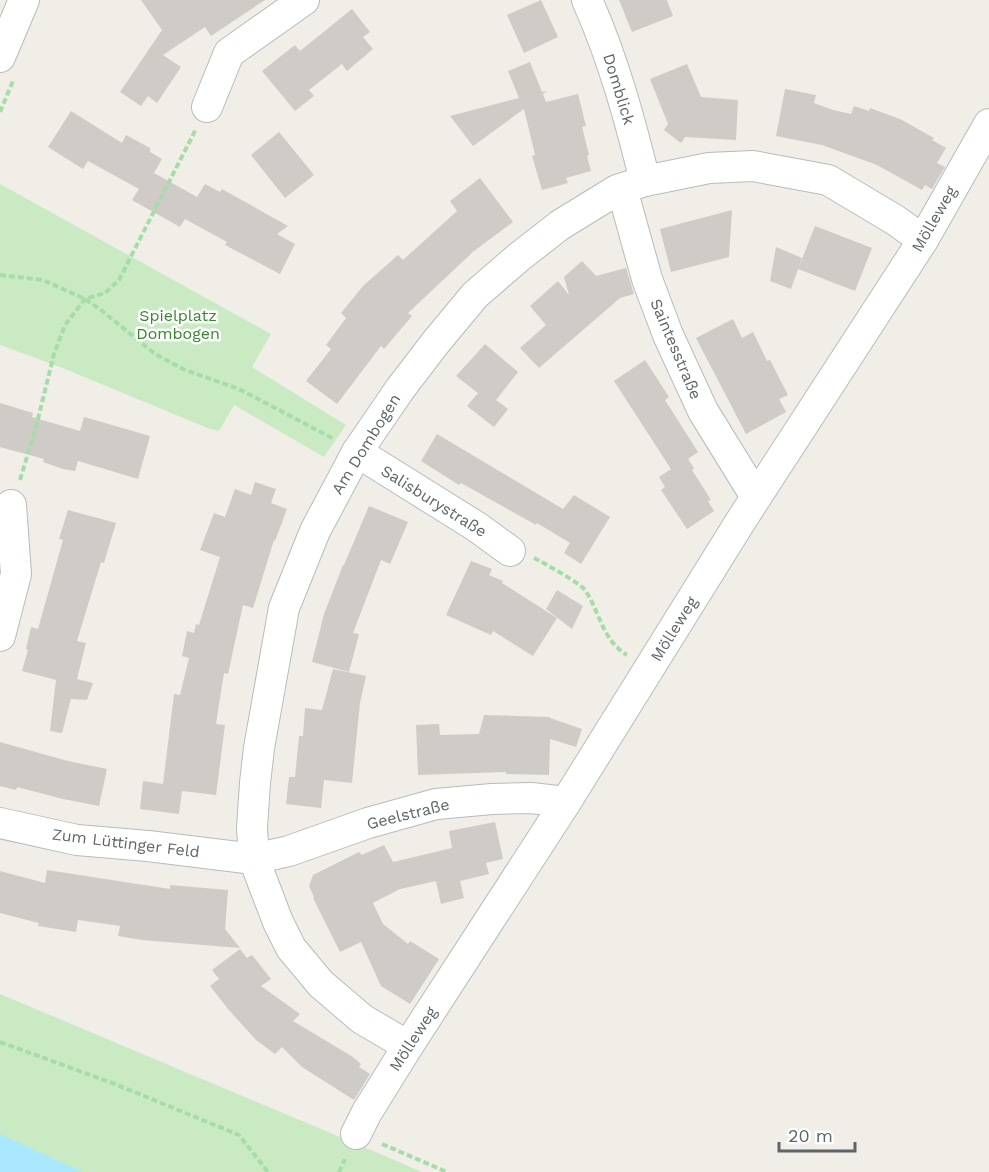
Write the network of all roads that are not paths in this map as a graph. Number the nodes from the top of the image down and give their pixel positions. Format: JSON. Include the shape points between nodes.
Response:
{"nodes":[{"id":1,"x":24,"y":0,"type":"edge"},
{"id":2,"x":304,"y":0,"type":"edge"},
{"id":3,"x":587,"y":0,"type":"edge"},
{"id":4,"x":0,"y":57,"type":"edge"},
{"id":5,"x":207,"y":107,"type":"road end"},
{"id":6,"x":989,"y":123,"type":"edge"},
{"id":7,"x":634,"y":185,"type":"junction"},
{"id":8,"x":923,"y":240,"type":"junction"},
{"id":9,"x":357,"y":452,"type":"junction"},
{"id":10,"x":756,"y":497,"type":"junction"},
{"id":11,"x":11,"y":505,"type":"road end"},
{"id":12,"x":510,"y":551,"type":"road end"},
{"id":13,"x":0,"y":636,"type":"edge"},
{"id":14,"x":566,"y":802,"type":"junction"},
{"id":15,"x":0,"y":823,"type":"edge"},
{"id":16,"x":254,"y":859,"type":"junction"},
{"id":17,"x":408,"y":1046,"type":"junction"},
{"id":18,"x":356,"y":1134,"type":"road end"}],
"edges":[{"from":1,"to":4,"type":"street"},
{"from":2,"to":5,"type":"street","via":[[229,53]]},
{"from":3,"to":7,"type":"street","name":"Domblick","via":[[634,136]]},
{"from":6,"to":8,"type":"street","name":"Mölleweg"},
{"from":7,"to":8,"type":"street","name":"Am Dombogen","via":[[709,168],[753,166],[828,180]]},
{"from":7,"to":9,"type":"street","name":"Am Dombogen","via":[[617,190],[560,225],[475,295],[400,389]]},
{"from":7,"to":10,"type":"street","name":"Saintesstraße","via":[[647,279],[668,335],[703,411]]},
{"from":8,"to":10,"type":"street","name":"Mölleweg"},
{"from":9,"to":12,"type":"street","name":"Salisburystraße","via":[[477,526]]},
{"from":9,"to":16,"type":"street","name":"Am Dombogen","via":[[315,531],[284,608],[256,771]]},
{"from":10,"to":14,"type":"street","name":"Mölleweg"},
{"from":11,"to":13,"type":"street","via":[[16,574]]},
{"from":14,"to":16,"type":"street","name":"Geelstraße","via":[[531,798],[436,804]]},
{"from":14,"to":17,"type":"street","name":"Mölleweg"},
{"from":15,"to":16,"type":"street","name":"Zum Lüttinger Feld","via":[[77,840]]},
{"from":16,"to":17,"type":"street","name":"Am Dombogen","via":[[291,948],[321,984],[362,1019]]},
{"from":17,"to":18,"type":"street","name":"Mölleweg"}]}
